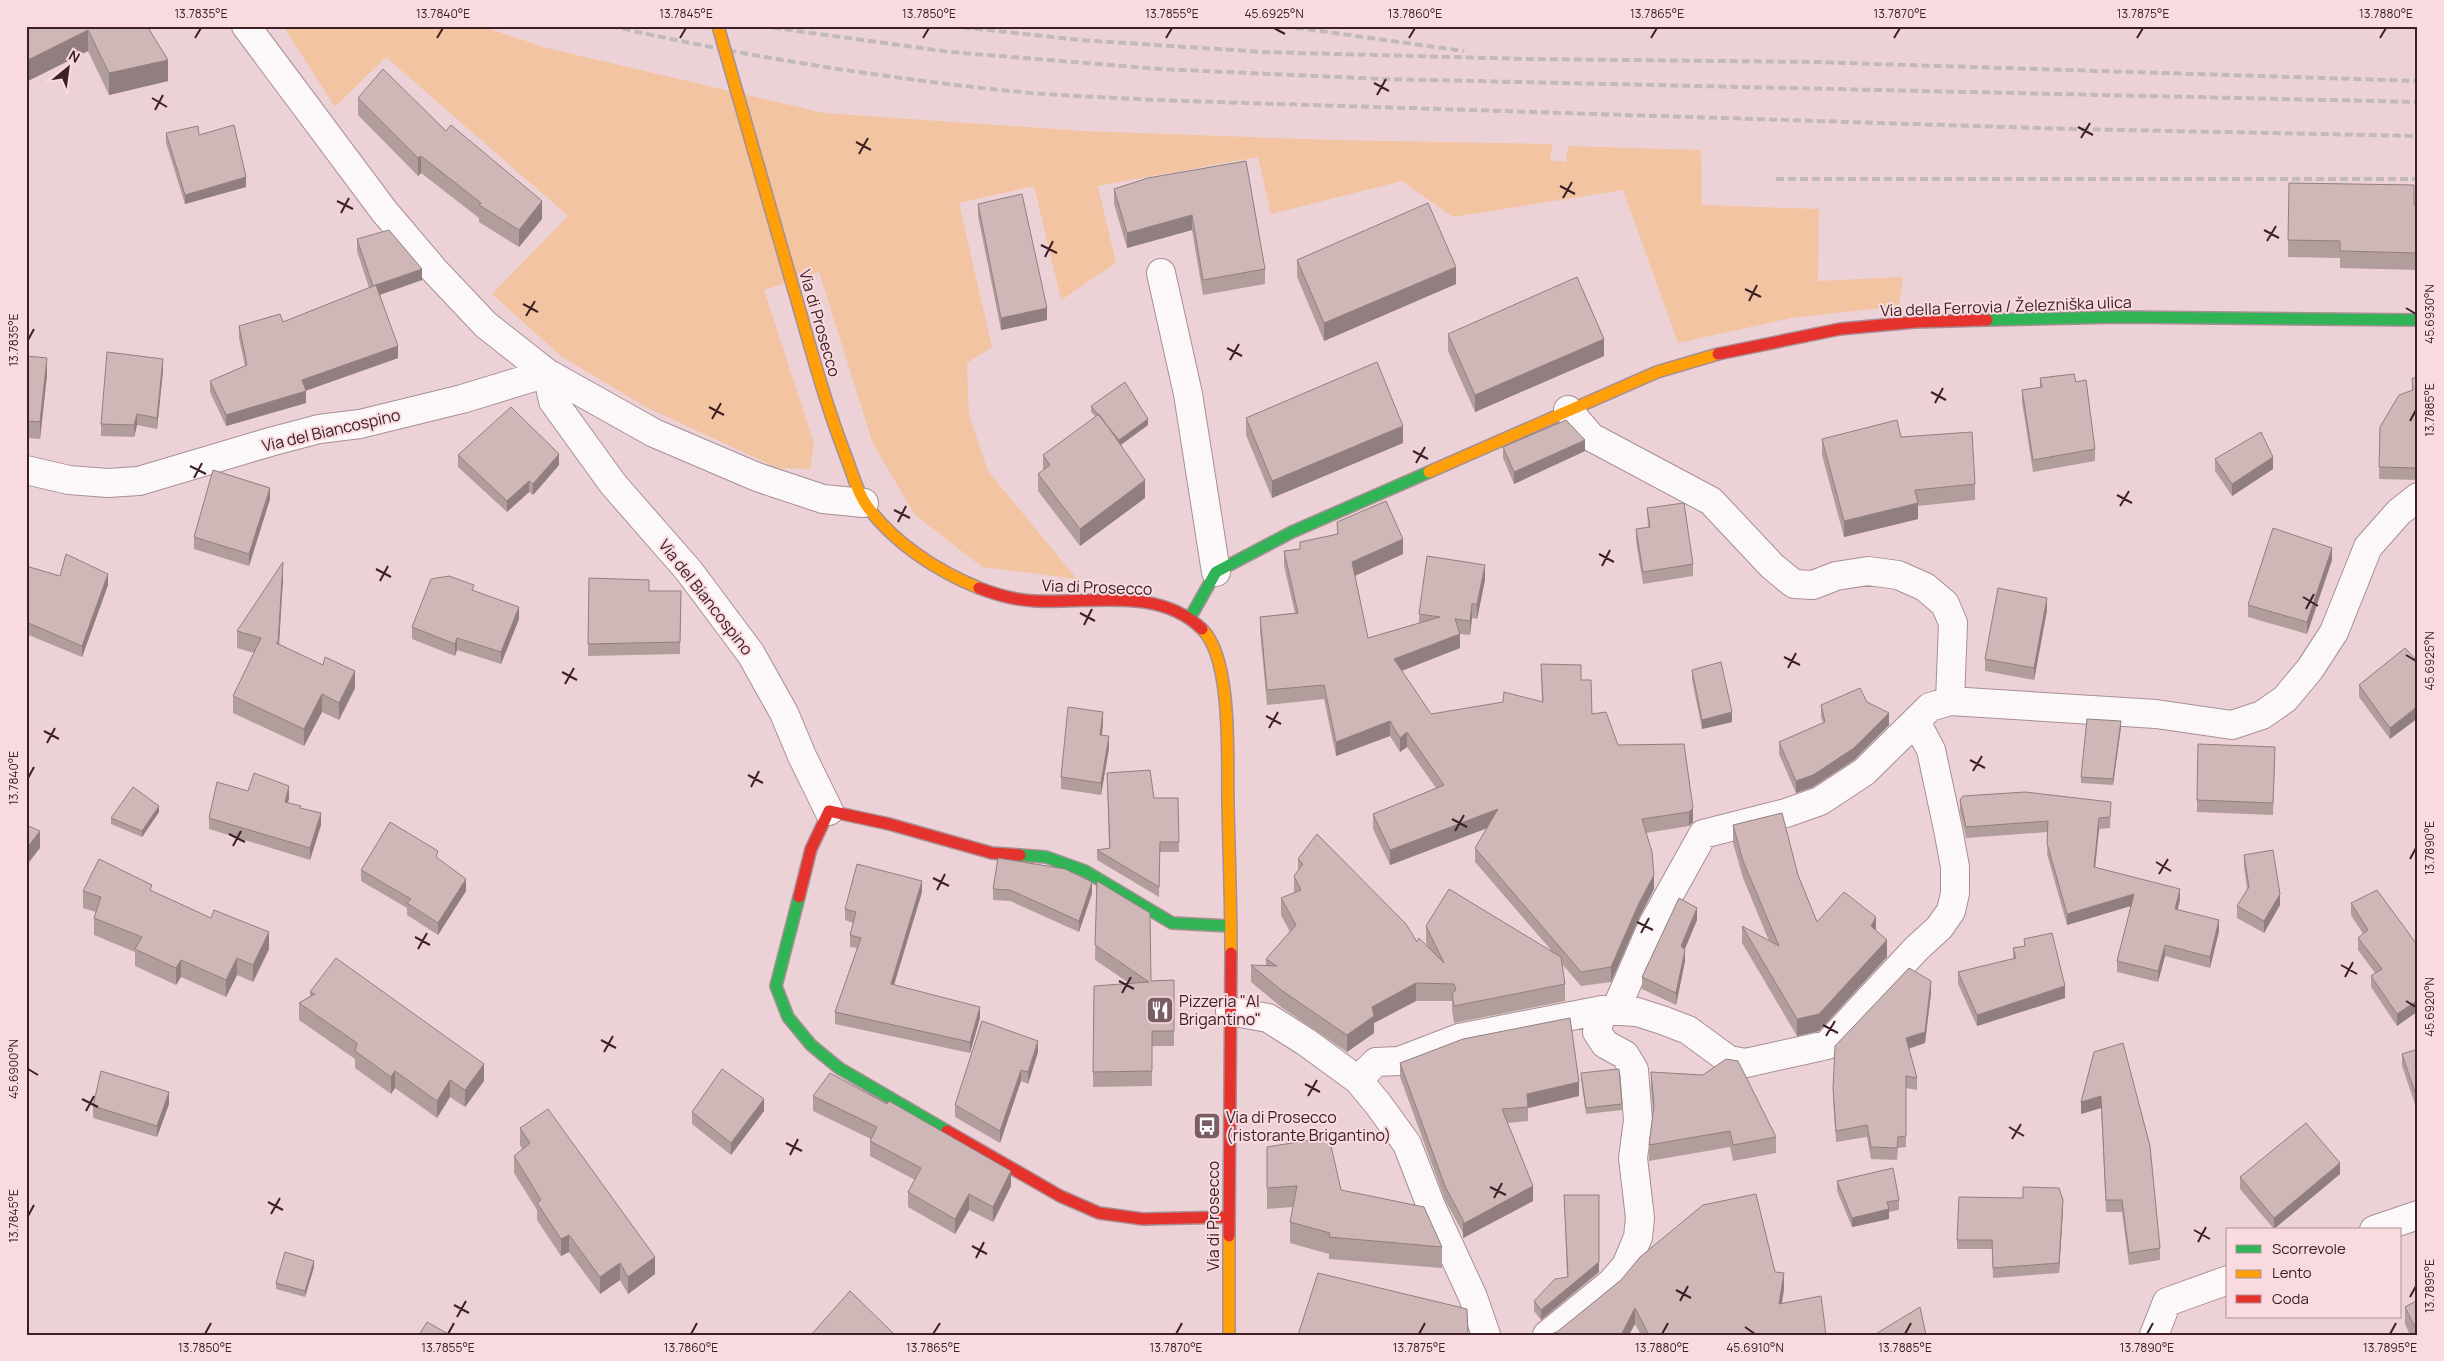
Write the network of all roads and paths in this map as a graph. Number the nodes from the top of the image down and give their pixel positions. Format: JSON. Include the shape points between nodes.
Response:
{"nodes":[{"id":1,"x":246,"y":26,"type":"edge"},
{"id":2,"x":718,"y":26,"type":"edge"},
{"id":3,"x":1161,"y":273,"type":"dead end"},
{"id":4,"x":2418,"y":320,"type":"edge"},
{"id":5,"x":547,"y":373,"type":"junction"},
{"id":6,"x":1568,"y":410,"type":"junction"},
{"id":7,"x":26,"y":470,"type":"edge"},
{"id":8,"x":2418,"y":497,"type":"edge"},
{"id":9,"x":864,"y":503,"type":"junction"},
{"id":10,"x":1216,"y":572,"type":"junction"},
{"id":11,"x":1191,"y":616,"type":"junction"},
{"id":12,"x":1950,"y":701,"type":"junction"},
{"id":13,"x":1916,"y":722,"type":"junction"},
{"id":14,"x":829,"y":811,"type":"junction"},
{"id":15,"x":1230,"y":926,"type":"junction"},
{"id":16,"x":1609,"y":1010,"type":"junction"},
{"id":17,"x":1230,"y":1011,"type":"junction"},
{"id":18,"x":1358,"y":1080,"type":"junction"},
{"id":19,"x":2418,"y":1215,"type":"edge"},
{"id":20,"x":1229,"y":1217,"type":"junction"},
{"id":21,"x":2380,"y":1228,"type":"edge"},
{"id":22,"x":2226,"y":1281,"type":"edge"},
{"id":23,"x":1229,"y":1335,"type":"edge"},
{"id":24,"x":1486,"y":1335,"type":"edge"},
{"id":25,"x":1547,"y":1335,"type":"edge"},
{"id":26,"x":2154,"y":1335,"type":"edge"}],
"edges":[{"from":1,"to":5,"type":"street","via":[[384,211],[434,270],[486,325]]},
{"from":2,"to":9,"type":"street","name":"Via di Prosecco","bridge":true,"via":[[832,422]]},
{"from":3,"to":10,"type":"street","via":[[1188,394]]},
{"from":4,"to":6,"type":"street","name":"Via della Ferrovia / Železniška ulica","via":[[2109,318],[1915,322],[1840,329],[1730,350],[1657,372]]},
{"from":5,"to":7,"type":"street","name":"Via del Biancospino","via":[[370,422],[319,429],[139,481],[69,480]]},
{"from":5,"to":9,"type":"street","via":[[654,433],[757,478],[823,500]]},
{"from":5,"to":14,"type":"street","name":"Via del Biancospino","via":[[553,401],[613,484],[689,571],[751,654],[784,714]]},
{"from":6,"to":10,"type":"street","name":"Via della Ferrovia / Železniška ulica","via":[[1292,532]]},
{"from":6,"to":12,"type":"street","via":[[1591,436],[1711,501],[1772,566],[1794,584],[1813,585],[1836,576],[1868,571],[1898,575],[1925,586],[1945,604],[1953,623]]},
{"from":8,"to":12,"type":"street","via":[[2399,512],[2368,547],[2334,632],[2310,669],[2286,699],[2262,715],[2232,725],[2156,714]]},
{"from":9,"to":11,"type":"street","name":"Via di Prosecco","via":[[877,520],[917,553],[963,583],[1011,598],[1057,602],[1146,602]]},
{"from":10,"to":11,"type":"street"},
{"from":11,"to":15,"type":"street","name":"Via di Prosecco","via":[[1206,634],[1216,656],[1222,682]]},
{"from":12,"to":13,"type":"street","via":[[1930,707]]},
{"from":13,"to":16,"type":"street","via":[[1864,772],[1820,801],[1703,834]]},
{"from":13,"to":16,"type":"street","via":[[1931,750],[1955,867],[1951,910],[1939,928],[1827,1045],[1746,1063],[1729,1060],[1688,1030],[1637,1012]]},
{"from":14,"to":15,"type":"street","via":[[992,853],[1046,857],[1085,871],[1172,923]]},
{"from":14,"to":20,"type":"street","via":[[811,849],[776,986],[788,1017],[811,1045],[839,1068],[903,1106],[1060,1196],[1099,1213],[1143,1219]]},
{"from":15,"to":17,"type":"street","name":"Via di Prosecco"},
{"from":16,"to":18,"type":"street","via":[[1459,1038],[1399,1061],[1376,1062]]},
{"from":16,"to":25,"type":"street","via":[[1597,1032],[1605,1044],[1625,1055],[1634,1070],[1638,1120],[1633,1158],[1640,1218],[1638,1237],[1626,1266],[1611,1283]]},
{"from":17,"to":18,"type":"street","via":[[1268,1018]]},
{"from":17,"to":20,"type":"street","name":"Via di Prosecco"},
{"from":18,"to":24,"type":"street","via":[[1407,1144],[1473,1297]]},
{"from":19,"to":21,"type":"street"},
{"from":20,"to":23,"type":"street","name":"Via di Prosecco"},
{"from":22,"to":26,"type":"street","via":[[2167,1302]]}]}
